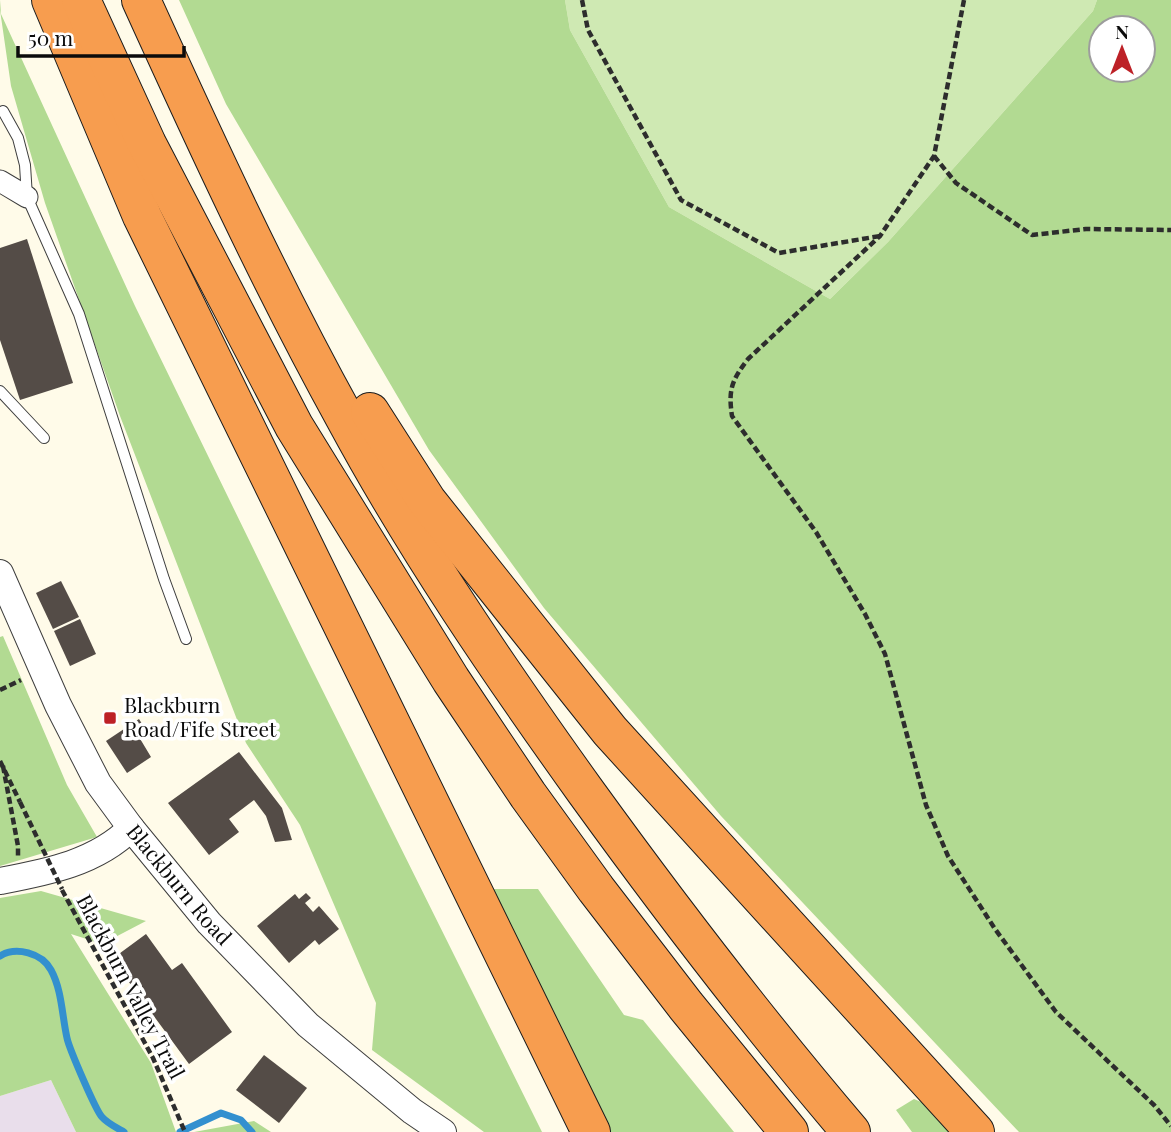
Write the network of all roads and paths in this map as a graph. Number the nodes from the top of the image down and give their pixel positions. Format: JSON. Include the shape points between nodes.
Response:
{"nodes":[{"id":1,"x":51,"y":0,"type":"edge"},
{"id":2,"x":81,"y":0,"type":"edge"},
{"id":3,"x":141,"y":0,"type":"edge"},
{"id":4,"x":582,"y":0,"type":"edge"},
{"id":5,"x":964,"y":0,"type":"edge"},
{"id":6,"x":3,"y":111,"type":"dead end"},
{"id":7,"x":934,"y":156,"type":"junction"},
{"id":8,"x":214,"y":160,"type":"junction"},
{"id":9,"x":0,"y":181,"type":"edge"},
{"id":10,"x":27,"y":197,"type":"junction"},
{"id":11,"x":1171,"y":230,"type":"edge"},
{"id":12,"x":880,"y":236,"type":"junction"},
{"id":13,"x":0,"y":391,"type":"edge"},
{"id":14,"x":44,"y":438,"type":"dead end"},
{"id":15,"x":0,"y":573,"type":"edge"},
{"id":16,"x":186,"y":639,"type":"dead end"},
{"id":17,"x":1,"y":764,"type":"edge"},
{"id":18,"x":131,"y":828,"type":"junction"},
{"id":19,"x":9,"y":879,"type":"edge"},
{"id":20,"x":1171,"y":1126,"type":"edge"},
{"id":21,"x":185,"y":1132,"type":"edge"},
{"id":22,"x":443,"y":1132,"type":"edge"},
{"id":23,"x":591,"y":1132,"type":"edge"},
{"id":24,"x":789,"y":1132,"type":"edge"},
{"id":25,"x":851,"y":1132,"type":"edge"},
{"id":26,"x":975,"y":1132,"type":"edge"}],
"edges":[{"from":1,"to":23,"type":"highway","via":[[142,216]]},
{"from":2,"to":24,"type":"highway","via":[[147,144],[293,426],[451,680],[596,889]]},
{"from":3,"to":8,"type":"highway"},
{"from":4,"to":12,"type":"path","via":[[588,30],[681,200],[779,253]]},
{"from":5,"to":7,"type":"path"},
{"from":6,"to":10,"type":"lane","via":[[18,138]]},
{"from":7,"to":11,"type":"path","via":[[956,183],[1032,235],[1086,229]]},
{"from":7,"to":12,"type":"path"},
{"from":8,"to":25,"type":"highway","via":[[345,419],[426,556],[529,712],[637,862]]},
{"from":8,"to":26,"type":"highway","via":[[427,501],[610,732]]},
{"from":9,"to":10,"type":"street"},
{"from":10,"to":16,"type":"lane","via":[[79,314]]},
{"from":12,"to":20,"type":"path","via":[[748,359],[735,376],[729,396],[732,416],[816,533],[885,654],[926,806],[948,856],[1056,1012]]},
{"from":13,"to":14,"type":"lane"},
{"from":15,"to":18,"type":"street","name":"Blackburn Road","via":[[58,705],[99,783]]},
{"from":17,"to":19,"type":"path","via":[[18,846]]},
{"from":17,"to":21,"type":"path","name":"Blackburn Valley Trail","bridge":true,"via":[[153,1058]]},
{"from":18,"to":19,"type":"street","via":[[92,856]]},
{"from":18,"to":22,"type":"street","name":"Blackburn Road","via":[[209,923],[308,1025]]}]}
